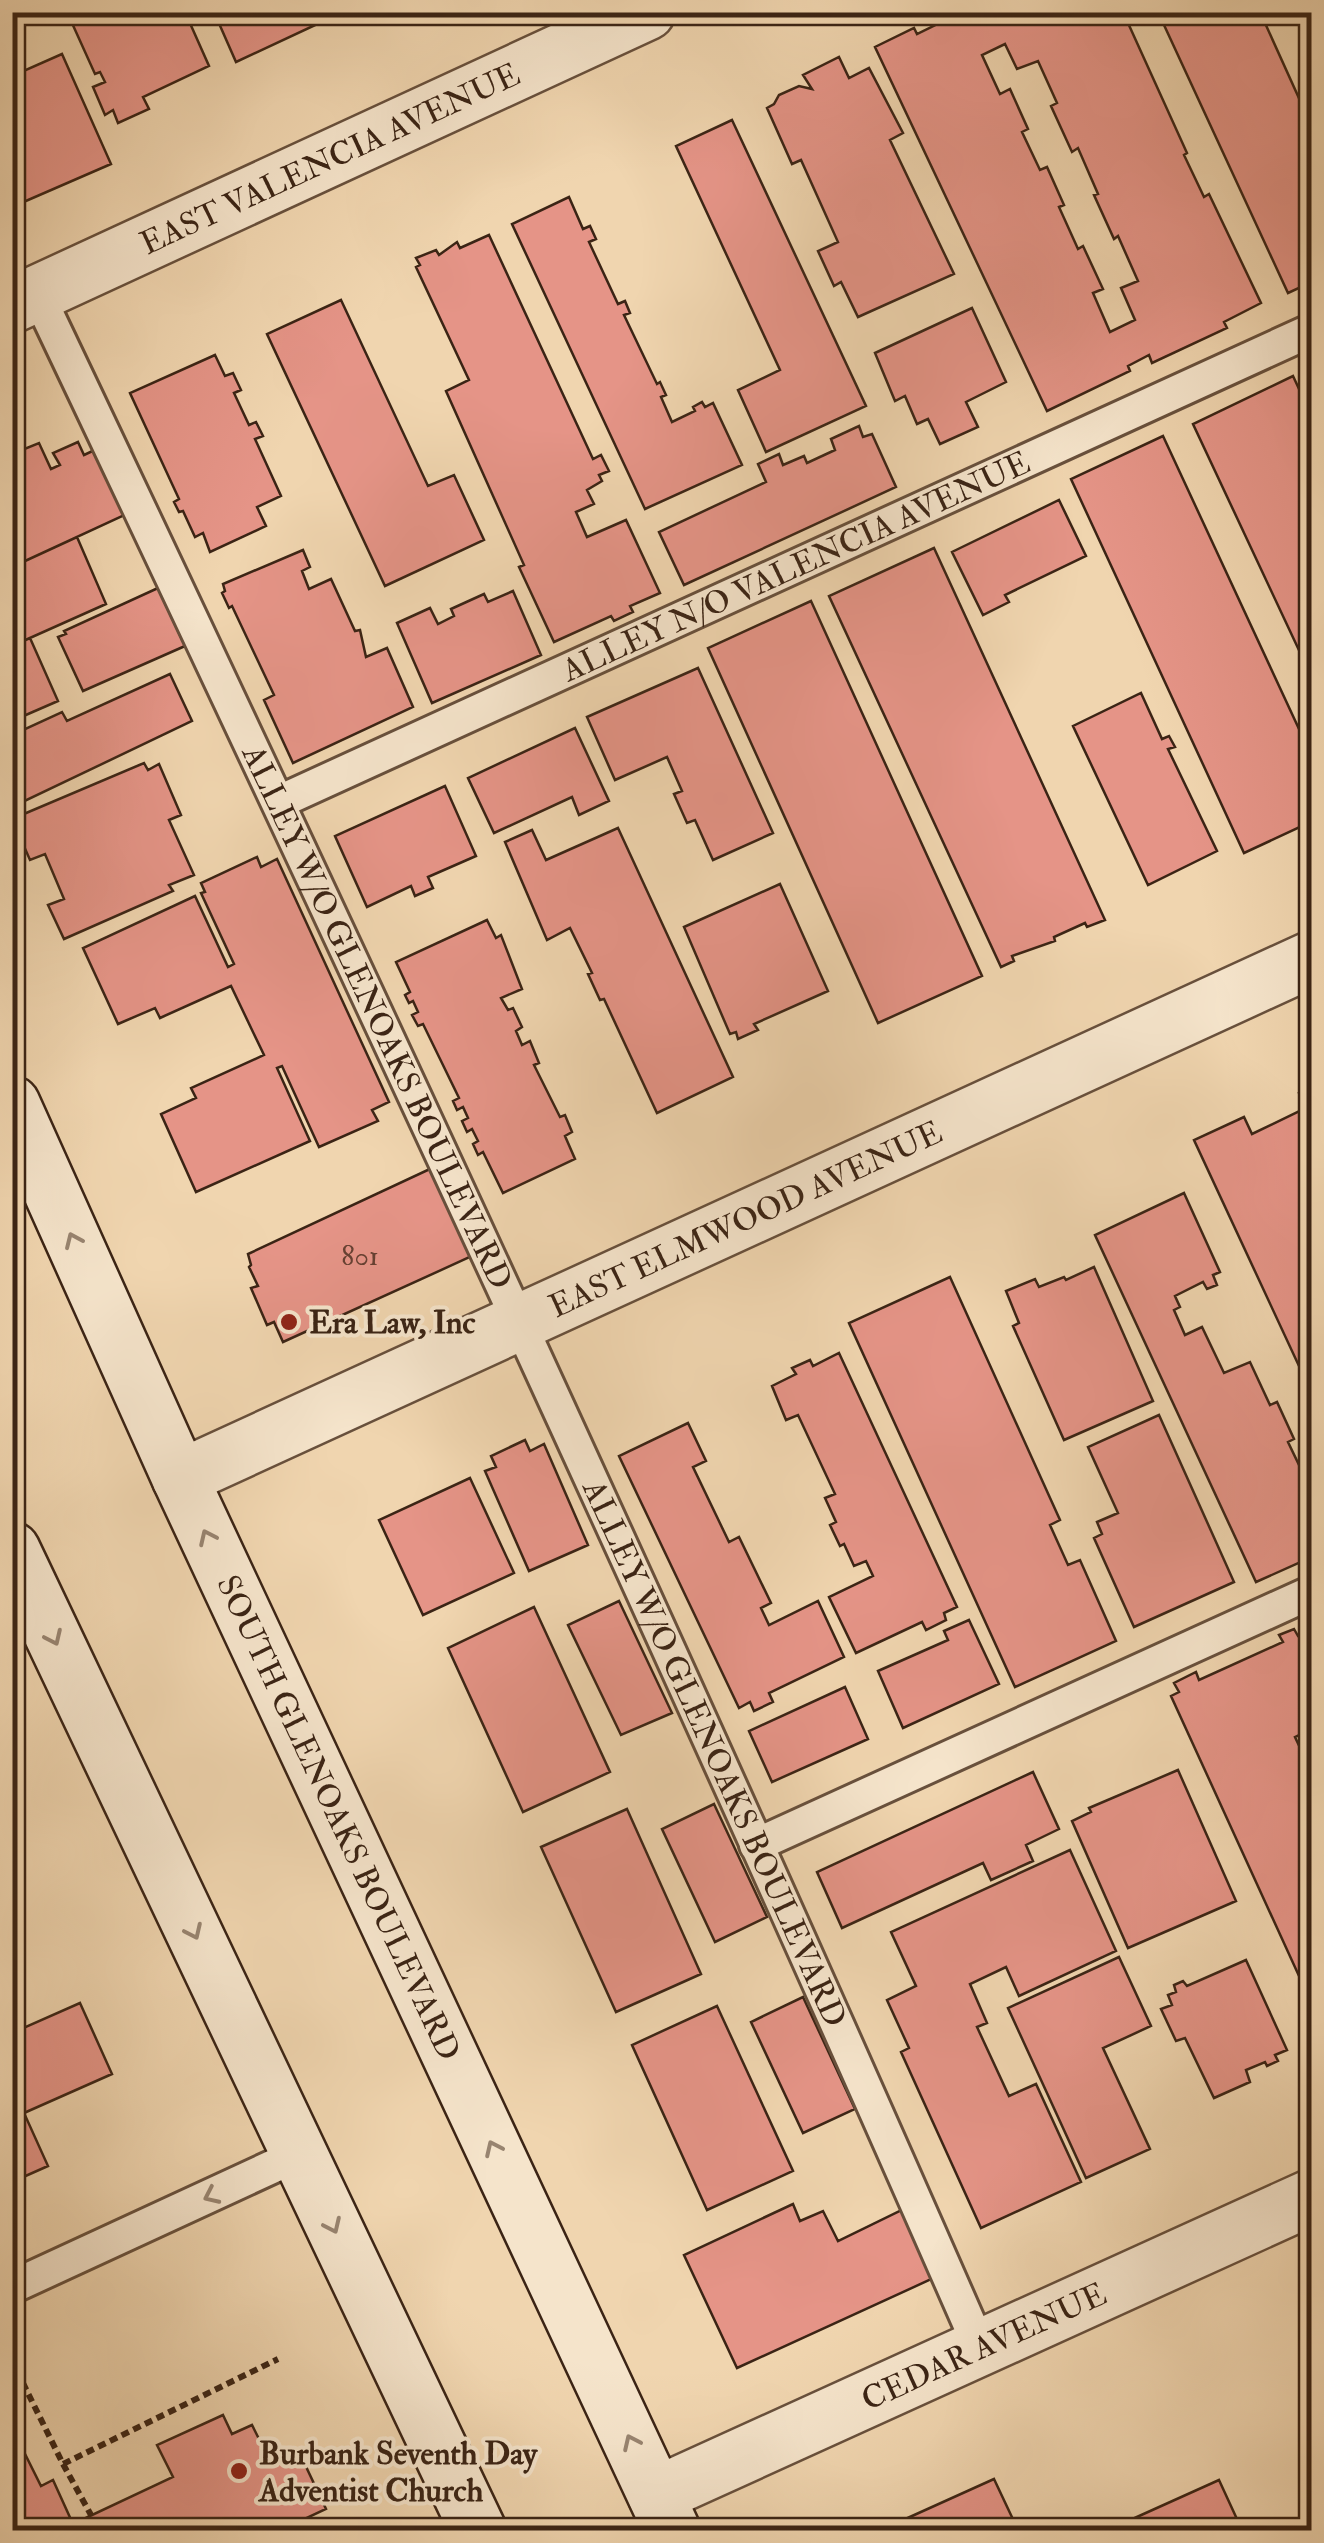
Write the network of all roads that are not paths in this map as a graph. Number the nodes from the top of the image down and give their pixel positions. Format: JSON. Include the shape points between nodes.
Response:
{"nodes":[{"id":1,"x":647,"y":12,"type":"edge"},
{"id":2,"x":25,"y":299,"type":"edge"},
{"id":3,"x":1312,"y":330,"type":"edge"},
{"id":4,"x":279,"y":802,"type":"junction"},
{"id":5,"x":1312,"y":959,"type":"edge"},
{"id":6,"x":12,"y":1104,"type":"edge"},
{"id":7,"x":522,"y":1322,"type":"junction"},
{"id":8,"x":180,"y":1478,"type":"junction"},
{"id":9,"x":12,"y":1550,"type":"edge"},
{"id":10,"x":1312,"y":1592,"type":"edge"},
{"id":11,"x":756,"y":1846,"type":"junction"},
{"id":12,"x":300,"y":2154,"type":"junction"},
{"id":13,"x":1312,"y":2197,"type":"edge"},
{"id":14,"x":12,"y":2287,"type":"edge"},
{"id":15,"x":980,"y":2348,"type":"junction"},
{"id":16,"x":664,"y":2513,"type":"edge"},
{"id":17,"x":478,"y":2530,"type":"edge"}],
"edges":[{"from":1,"to":2,"type":"street","name":"EAST VALENCIA AVENUE"},
{"from":2,"to":4,"type":"lane","name":"ALLEY W/O GLENOAKS BOULEVARD"},
{"from":3,"to":4,"type":"lane","name":"ALLEY N/O VALENCIA AVENUE"},
{"from":4,"to":7,"type":"lane","name":"ALLEY W/O GLENOAKS BOULEVARD"},
{"from":5,"to":7,"type":"street","name":"EAST ELMWOOD AVENUE"},
{"from":8,"to":6,"type":"street","name":"SOUTH GLENOAKS BOULEVARD","one_way":true},
{"from":7,"to":8,"type":"street","name":"EAST ELMWOOD AVENUE"},
{"from":7,"to":11,"type":"lane","name":"ALLEY W/O GLENOAKS BOULEVARD"},
{"from":16,"to":8,"type":"street","name":"SOUTH GLENOAKS BOULEVARD","one_way":true},
{"from":9,"to":12,"type":"street","one_way":true},
{"from":10,"to":11,"type":"lane"},
{"from":11,"to":15,"type":"lane","name":"ALLEY W/O GLENOAKS BOULEVARD"},
{"from":12,"to":14,"type":"lane","one_way":true},
{"from":12,"to":17,"type":"street","one_way":true},
{"from":13,"to":15,"type":"street","name":"CEDAR AVENUE"},
{"from":15,"to":16,"type":"street","name":"CEDAR AVENUE"}]}
